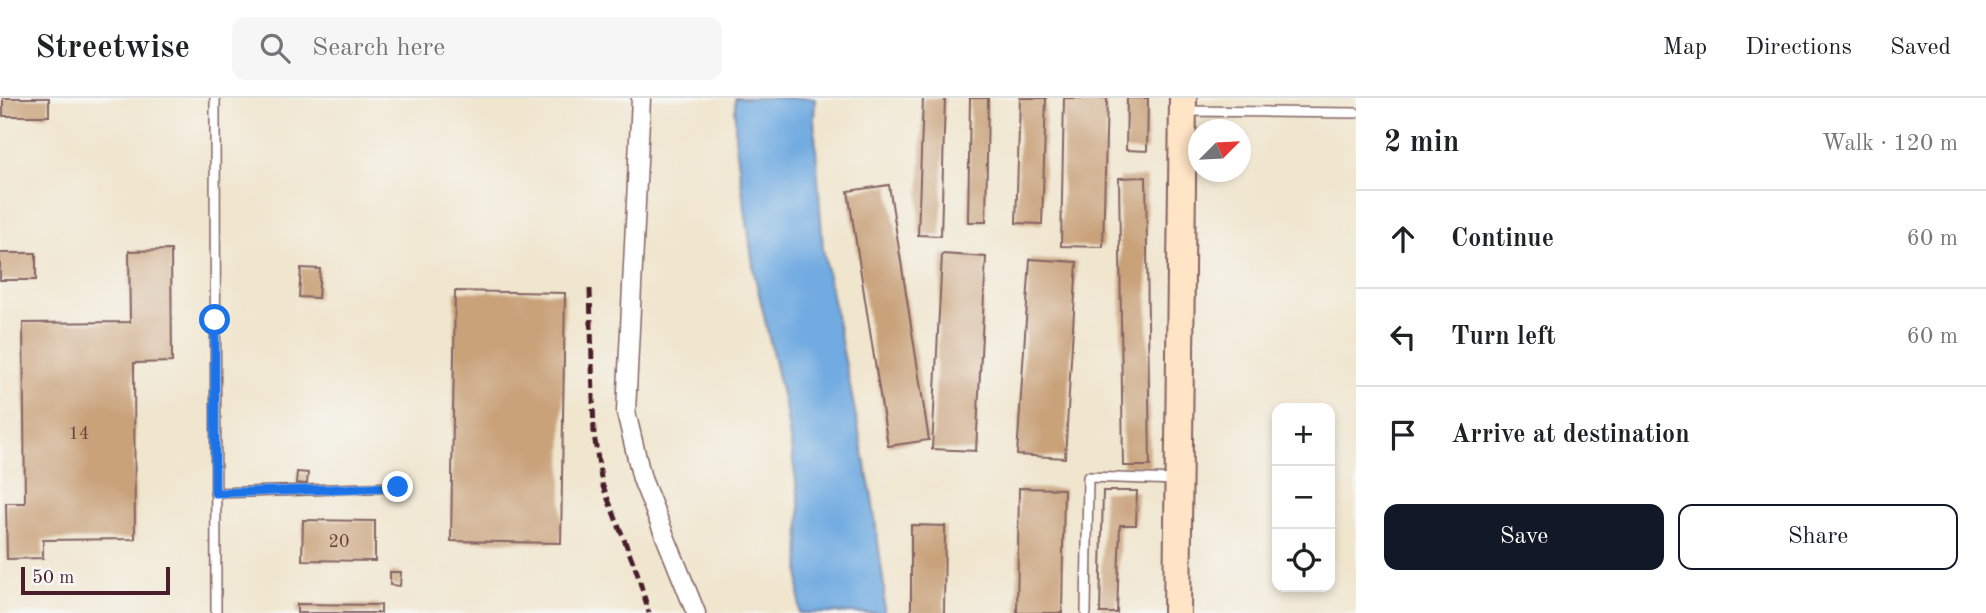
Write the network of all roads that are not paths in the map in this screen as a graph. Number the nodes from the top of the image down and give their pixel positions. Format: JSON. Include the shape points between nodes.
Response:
{"nodes":[{"id":1,"x":215,"y":98,"type":"edge"},
{"id":2,"x":641,"y":98,"type":"edge"},
{"id":3,"x":1183,"y":105,"type":"edge"},
{"id":4,"x":1356,"y":113,"type":"edge"},
{"id":5,"x":1179,"y":480,"type":"junction"},
{"id":6,"x":398,"y":487,"type":"dead end"},
{"id":7,"x":215,"y":493,"type":"junction"},
{"id":8,"x":216,"y":613,"type":"edge"},
{"id":9,"x":696,"y":613,"type":"edge"},
{"id":10,"x":1086,"y":613,"type":"edge"},
{"id":11,"x":1177,"y":613,"type":"edge"}],
"edges":[{"from":1,"to":7,"type":"lane"},
{"from":2,"to":9,"type":"street","via":[[626,412],[642,479]]},
{"from":3,"to":4,"type":"lane"},
{"from":3,"to":5,"type":"street"},
{"from":5,"to":10,"type":"lane","via":[[1088,477]]},
{"from":5,"to":11,"type":"street"},
{"from":6,"to":7,"type":"lane"},
{"from":7,"to":8,"type":"lane"}]}
